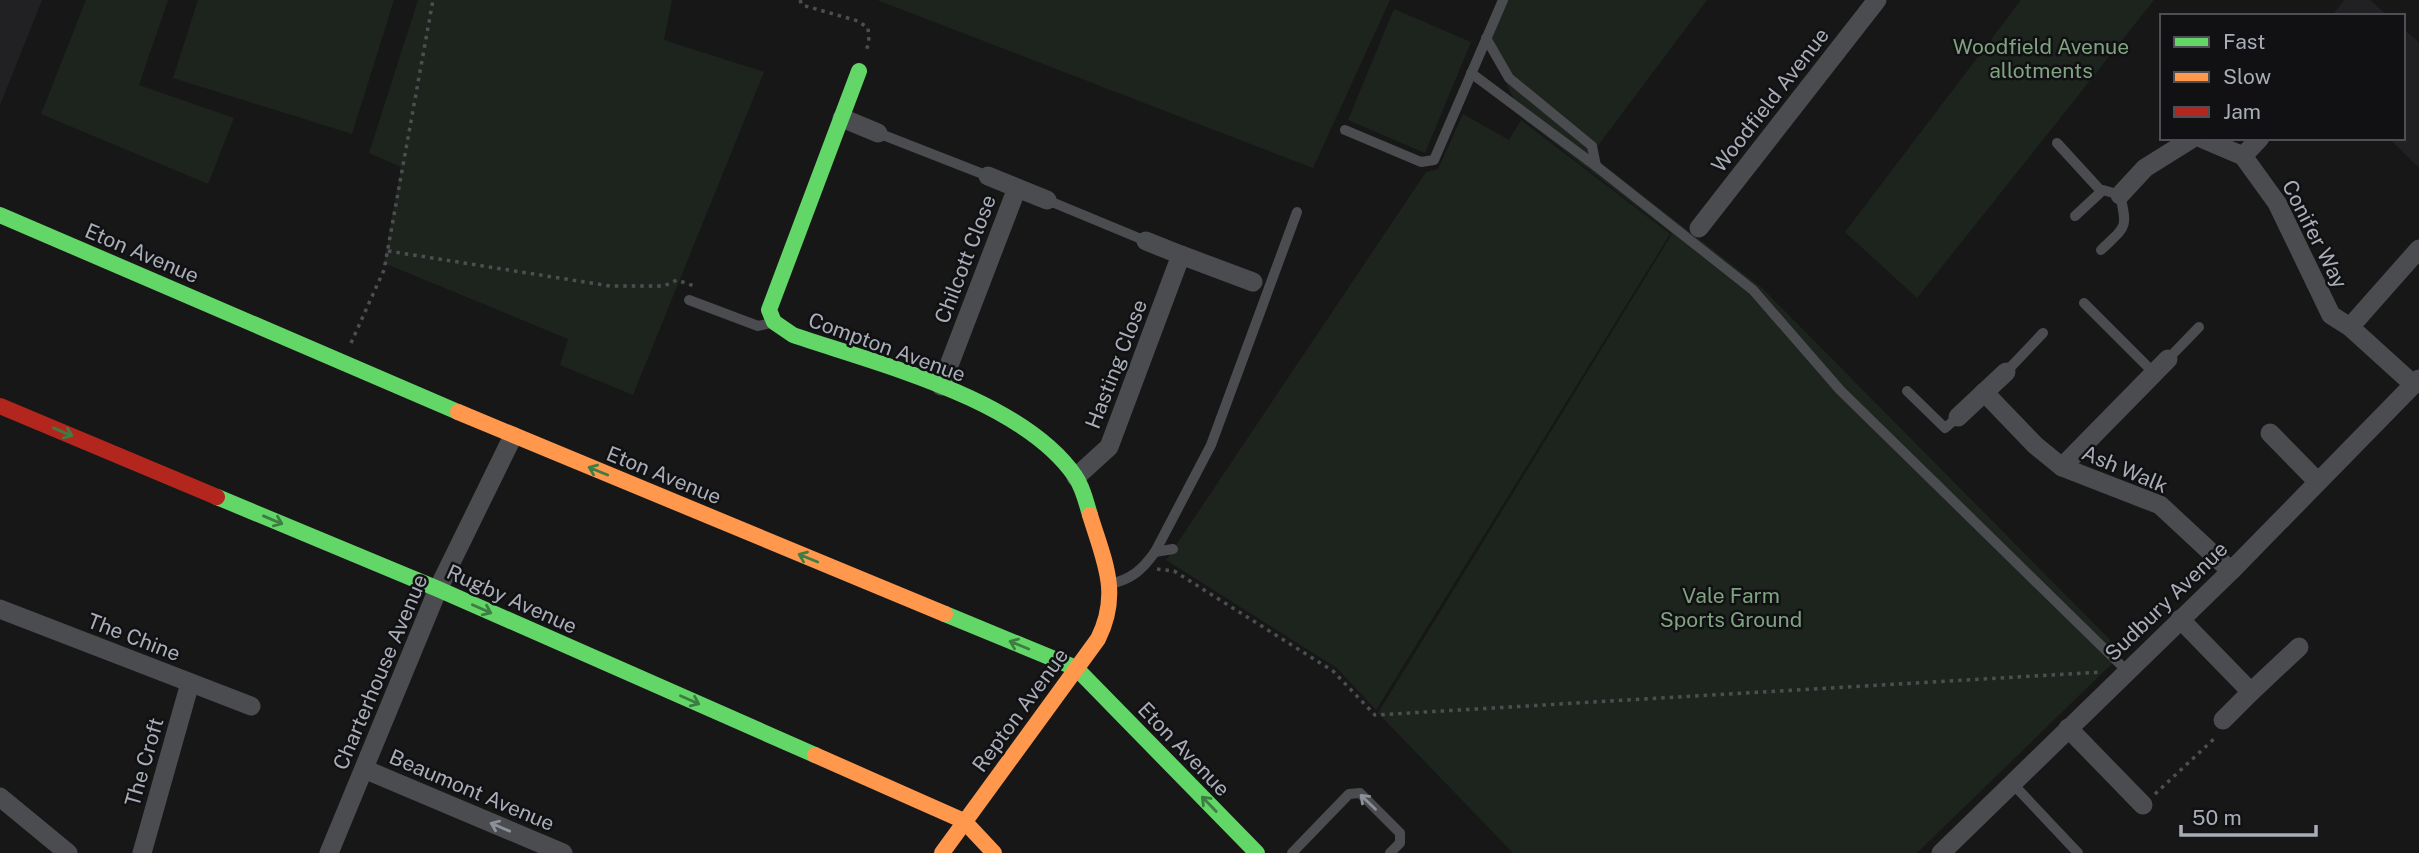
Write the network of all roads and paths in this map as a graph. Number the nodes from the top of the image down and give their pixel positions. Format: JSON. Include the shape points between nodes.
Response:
{"nodes":[{"id":1,"x":433,"y":0,"type":"edge"},
{"id":2,"x":800,"y":0,"type":"edge"},
{"id":3,"x":1503,"y":0,"type":"edge"},
{"id":4,"x":1877,"y":0,"type":"edge"},
{"id":5,"x":1486,"y":38,"type":"junction"},
{"id":6,"x":859,"y":71,"type":"joint"},
{"id":7,"x":1471,"y":73,"type":"junction"},
{"id":8,"x":842,"y":118,"type":"junction"},
{"id":9,"x":1345,"y":130,"type":"dead end"},
{"id":10,"x":878,"y":133,"type":"joint"},
{"id":11,"x":2190,"y":140,"type":"edge"},
{"id":12,"x":2206,"y":140,"type":"edge"},
{"id":13,"x":2258,"y":140,"type":"edge"},
{"id":14,"x":2057,"y":143,"type":"dead end"},
{"id":15,"x":2243,"y":156,"type":"junction"},
{"id":16,"x":1596,"y":166,"type":"junction"},
{"id":17,"x":988,"y":176,"type":"joint"},
{"id":18,"x":1017,"y":188,"type":"junction"},
{"id":19,"x":2110,"y":193,"type":"junction"},
{"id":20,"x":1047,"y":200,"type":"joint"},
{"id":21,"x":1297,"y":212,"type":"dead end"},
{"id":22,"x":0,"y":215,"type":"edge"},
{"id":23,"x":2075,"y":216,"type":"dead end"},
{"id":24,"x":1699,"y":228,"type":"dead end"},
{"id":25,"x":1146,"y":241,"type":"joint"},
{"id":26,"x":2419,"y":249,"type":"edge"},
{"id":27,"x":2101,"y":250,"type":"dead end"},
{"id":28,"x":388,"y":251,"type":"junction"},
{"id":29,"x":1181,"y":255,"type":"junction"},
{"id":30,"x":684,"y":282,"type":"dead end"},
{"id":31,"x":1253,"y":282,"type":"dead end"},
{"id":32,"x":689,"y":300,"type":"dead end"},
{"id":33,"x":2084,"y":303,"type":"dead end"},
{"id":34,"x":774,"y":322,"type":"junction"},
{"id":35,"x":2199,"y":327,"type":"dead end"},
{"id":36,"x":2350,"y":327,"type":"junction"},
{"id":37,"x":2043,"y":333,"type":"dead end"},
{"id":38,"x":342,"y":361,"type":"junction"},
{"id":39,"x":2161,"y":366,"type":"junction"},
{"id":40,"x":2006,"y":372,"type":"joint"},
{"id":41,"x":2417,"y":382,"type":"edge"},
{"id":42,"x":941,"y":386,"type":"junction"},
{"id":43,"x":1907,"y":391,"type":"dead end"},
{"id":44,"x":1984,"y":393,"type":"junction"},
{"id":45,"x":0,"y":406,"type":"edge"},
{"id":46,"x":1958,"y":417,"type":"joint"},
{"id":47,"x":2270,"y":433,"type":"dead end"},
{"id":48,"x":513,"y":436,"type":"junction"},
{"id":49,"x":2062,"y":467,"type":"junction"},
{"id":50,"x":1076,"y":477,"type":"junction"},
{"id":51,"x":2318,"y":482,"type":"junction"},
{"id":52,"x":1173,"y":549,"type":"dead end"},
{"id":53,"x":1155,"y":552,"type":"junction"},
{"id":54,"x":1144,"y":567,"type":"junction"},
{"id":55,"x":2231,"y":571,"type":"junction"},
{"id":56,"x":1110,"y":584,"type":"junction"},
{"id":57,"x":438,"y":589,"type":"junction"},
{"id":58,"x":0,"y":609,"type":"edge"},
{"id":59,"x":2180,"y":619,"type":"junction"},
{"id":60,"x":2299,"y":647,"type":"dead end"},
{"id":61,"x":1076,"y":668,"type":"junction"},
{"id":62,"x":2126,"y":670,"type":"junction"},
{"id":63,"x":190,"y":683,"type":"junction"},
{"id":64,"x":2251,"y":692,"type":"junction"},
{"id":65,"x":251,"y":706,"type":"dead end"},
{"id":66,"x":2223,"y":720,"type":"joint"},
{"id":67,"x":2068,"y":728,"type":"junction"},
{"id":68,"x":364,"y":769,"type":"junction"},
{"id":69,"x":2012,"y":783,"type":"junction"},
{"id":70,"x":0,"y":797,"type":"edge"},
{"id":71,"x":2143,"y":805,"type":"joint"},
{"id":72,"x":964,"y":821,"type":"junction"},
{"id":73,"x":68,"y":853,"type":"edge"},
{"id":74,"x":142,"y":853,"type":"edge"},
{"id":75,"x":329,"y":853,"type":"edge"},
{"id":76,"x":563,"y":853,"type":"edge"},
{"id":77,"x":942,"y":853,"type":"edge"},
{"id":78,"x":994,"y":853,"type":"edge"},
{"id":79,"x":1256,"y":853,"type":"edge"},
{"id":80,"x":1292,"y":853,"type":"edge"},
{"id":81,"x":1390,"y":853,"type":"edge"},
{"id":82,"x":1941,"y":853,"type":"edge"},
{"id":83,"x":2078,"y":853,"type":"edge"}],
"edges":[{"from":1,"to":28,"type":"path"},
{"from":2,"to":6,"type":"path","via":[[868,28],[870,41]]},
{"from":3,"to":5,"type":"lane"},
{"from":4,"to":24,"type":"street","name":"Woodfield Avenue"},
{"from":5,"to":7,"type":"lane"},
{"from":5,"to":16,"type":"lane","via":[[1508,78],[1592,146]]},
{"from":6,"to":8,"type":"street"},
{"from":7,"to":9,"type":"lane","via":[[1434,160],[1421,162]]},
{"from":7,"to":16,"type":"lane"},
{"from":8,"to":10,"type":"street"},
{"from":8,"to":34,"type":"street","via":[[769,310]]},
{"from":10,"to":17,"type":"lane"},
{"from":11,"to":19,"type":"street"},
{"from":12,"to":15,"type":"street"},
{"from":13,"to":15,"type":"street"},
{"from":14,"to":19,"type":"lane"},
{"from":15,"to":36,"type":"street","name":"Conifer Way","via":[[2277,203],[2331,315]]},
{"from":16,"to":62,"type":"lane","via":[[1753,290],[1849,398]]},
{"from":17,"to":18,"type":"street","name":"Chilcott Close"},
{"from":18,"to":20,"type":"street","name":"Chilcott Close"},
{"from":18,"to":42,"type":"street","name":"Chilcott Close"},
{"from":19,"to":23,"type":"lane"},
{"from":19,"to":27,"type":"lane","via":[[2126,221]]},
{"from":20,"to":25,"type":"lane"},
{"from":21,"to":53,"type":"lane","via":[[1211,445]]},
{"from":22,"to":38,"type":"street","name":"Eton Avenue"},
{"from":25,"to":29,"type":"street"},
{"from":26,"to":36,"type":"street","name":"Conifer Way"},
{"from":28,"to":30,"type":"path","via":[[610,286]]},
{"from":28,"to":38,"type":"path","via":[[376,289]]},
{"from":29,"to":31,"type":"street"},
{"from":29,"to":50,"type":"street","name":"Hasting Close","via":[[1109,447]]},
{"from":32,"to":34,"type":"lane","via":[[758,326]]},
{"from":33,"to":39,"type":"lane"},
{"from":34,"to":42,"type":"street","name":"Compton Avenue","via":[[793,335]]},
{"from":35,"to":39,"type":"lane"},
{"from":36,"to":41,"type":"street","name":"Conifer Way"},
{"from":37,"to":40,"type":"lane"},
{"from":38,"to":48,"type":"street","name":"Eton Avenue"},
{"from":39,"to":49,"type":"street","name":"Ash Walk"},
{"from":40,"to":44,"type":"street"},
{"from":41,"to":51,"type":"street","name":"Sudbury Avenue"},
{"from":42,"to":50,"type":"street","name":"Compton Avenue","via":[[1017,422],[1054,450]]},
{"from":43,"to":46,"type":"lane","via":[[1945,428]]},
{"from":44,"to":46,"type":"street"},
{"from":44,"to":49,"type":"street","name":"Ash Walk"},
{"from":45,"to":57,"type":"street","name":"Rugby Avenue","one_way":true},
{"from":47,"to":51,"type":"street"},
{"from":48,"to":57,"type":"street","name":"Charterhouse Avenue"},
{"from":61,"to":48,"type":"street","name":"Eton Avenue","one_way":true},
{"from":49,"to":55,"type":"street","name":"Ash Walk","via":[[2160,505]]},
{"from":50,"to":56,"type":"street","name":"Compton Avenue"},
{"from":51,"to":55,"type":"street","name":"Sudbury Avenue"},
{"from":52,"to":53,"type":"lane"},
{"from":53,"to":54,"type":"lane"},
{"from":54,"to":56,"type":"lane","via":[[1136,575]]},
{"from":54,"to":62,"type":"path","via":[[1174,571],[1322,663],[1375,715]]},
{"from":55,"to":59,"type":"street","name":"Sudbury Avenue"},
{"from":56,"to":61,"type":"street","name":"Repton Avenue","via":[[1109,613],[1098,639]]},
{"from":57,"to":68,"type":"street","name":"Charterhouse Avenue"},
{"from":57,"to":72,"type":"street","name":"Rugby Avenue","one_way":true},
{"from":58,"to":63,"type":"street","name":"The Chine"},
{"from":59,"to":62,"type":"street","name":"Sudbury Avenue"},
{"from":59,"to":64,"type":"street"},
{"from":60,"to":64,"type":"street"},
{"from":61,"to":72,"type":"street","name":"Repton Avenue"},
{"from":79,"to":61,"type":"street","name":"Eton Avenue","one_way":true},
{"from":62,"to":67,"type":"street","name":"Sudbury Avenue"},
{"from":63,"to":65,"type":"street","name":"The Chine"},
{"from":63,"to":74,"type":"street","name":"The Croft"},
{"from":64,"to":66,"type":"street"},
{"from":66,"to":71,"type":"path","via":[[2223,730]]},
{"from":67,"to":69,"type":"street","name":"Sudbury Avenue"},
{"from":67,"to":71,"type":"street"},
{"from":68,"to":75,"type":"street","name":"Charterhouse Avenue"},
{"from":76,"to":68,"type":"street","name":"Beaumont Avenue","one_way":true},
{"from":69,"to":82,"type":"street","name":"Sudbury Avenue"},
{"from":69,"to":83,"type":"lane"},
{"from":70,"to":73,"type":"street"},
{"from":72,"to":77,"type":"street","name":"Repton Avenue"},
{"from":72,"to":78,"type":"street","name":"Rugby Avenue"},
{"from":81,"to":80,"type":"lane","one_way":true,"via":[[1400,843],[1400,834],[1360,793],[1349,794]]}]}
